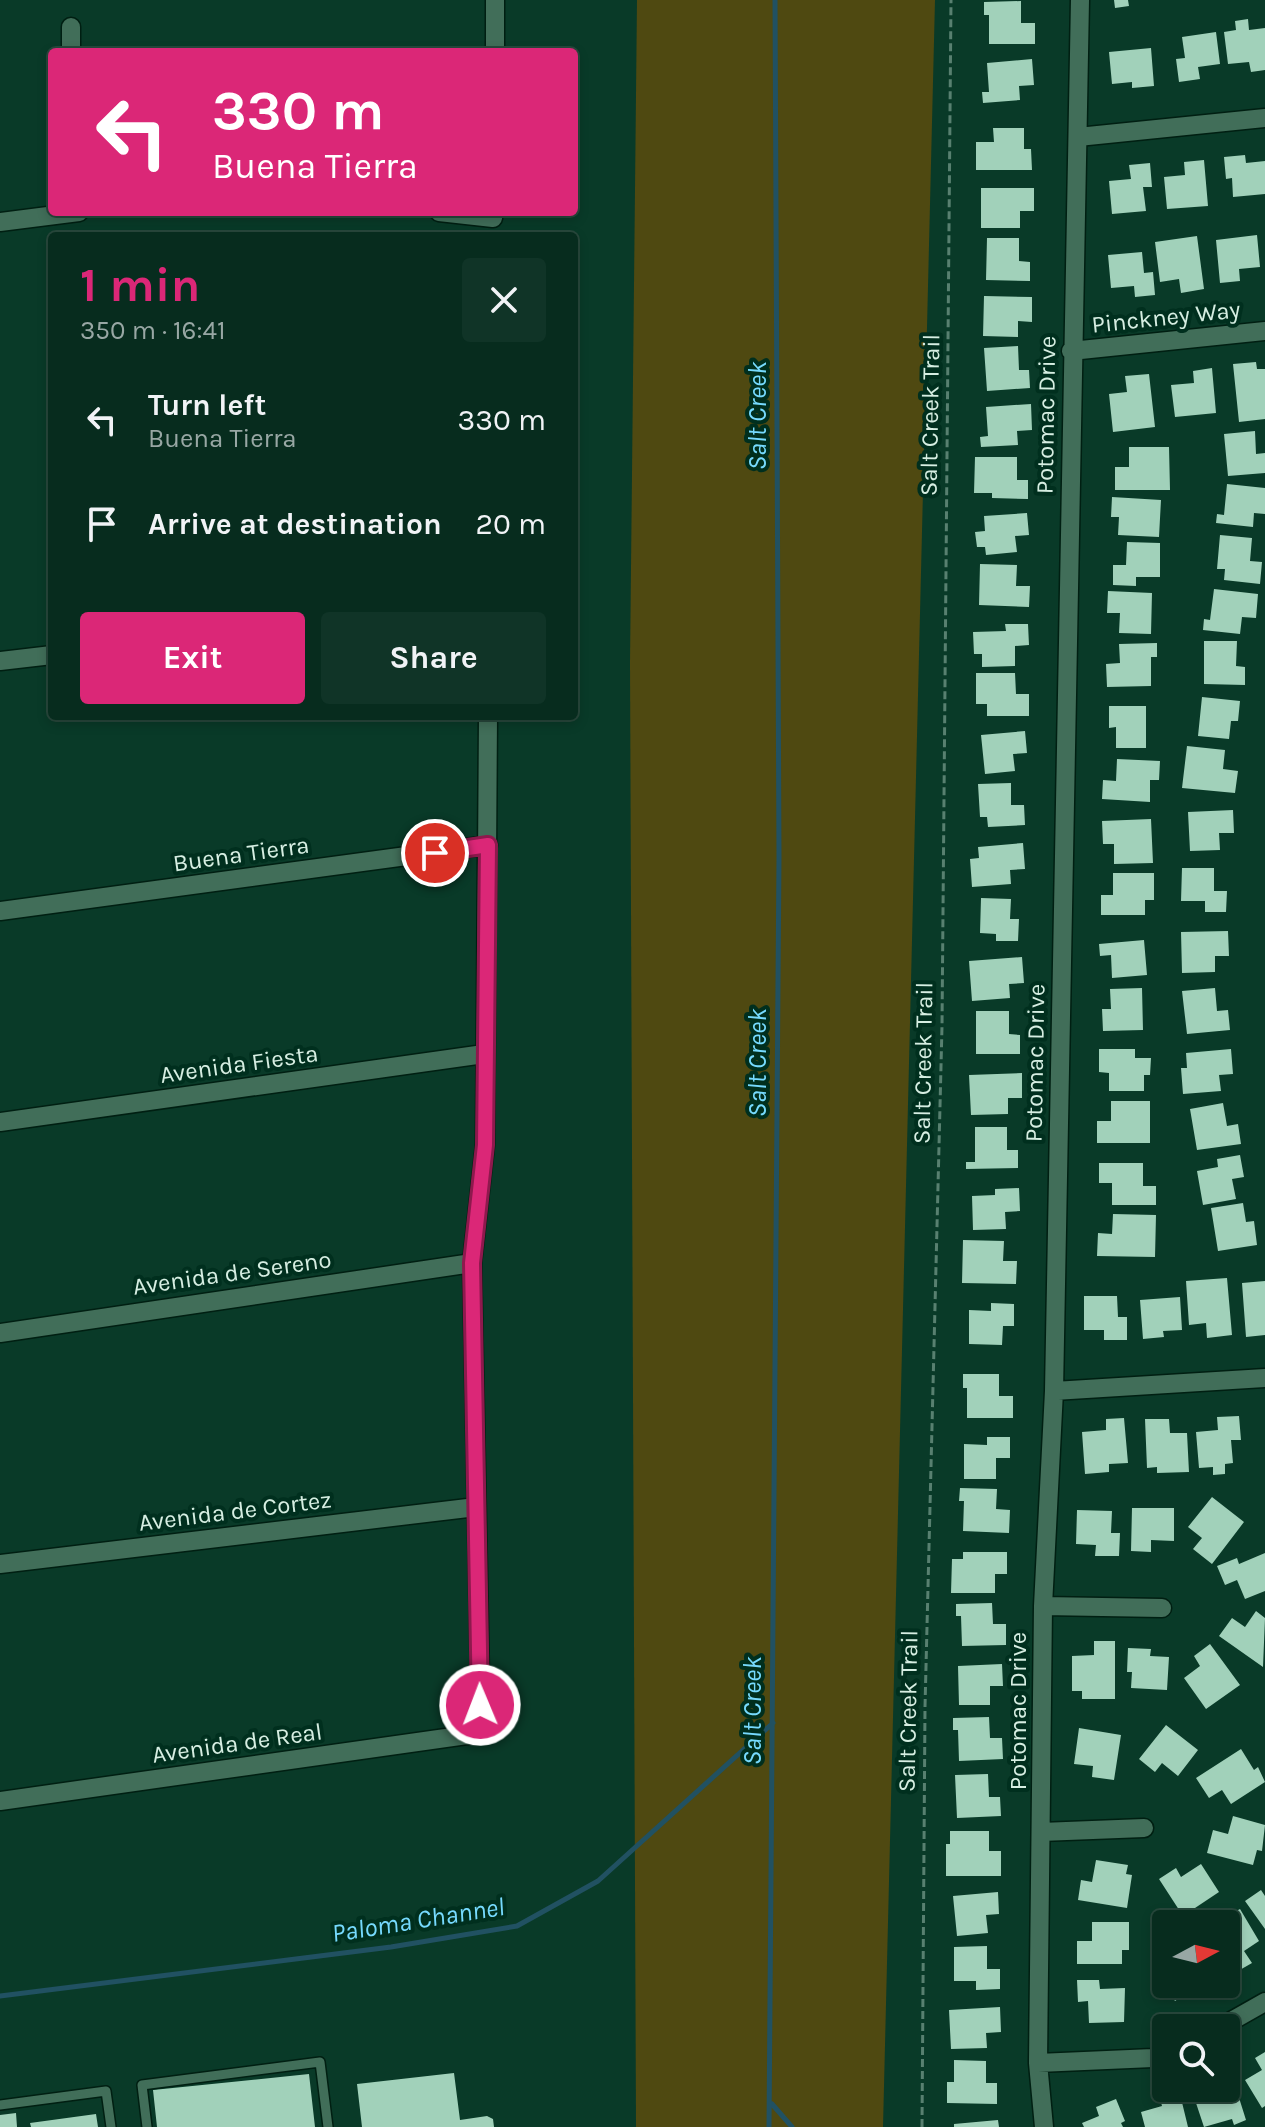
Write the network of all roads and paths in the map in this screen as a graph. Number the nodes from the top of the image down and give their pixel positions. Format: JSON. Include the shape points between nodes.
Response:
{"nodes":[{"id":1,"x":495,"y":0,"type":"edge"},
{"id":2,"x":951,"y":0,"type":"edge"},
{"id":3,"x":1080,"y":0,"type":"edge"},
{"id":4,"x":71,"y":27,"type":"dead end"},
{"id":5,"x":71,"y":48,"type":"edge"},
{"id":6,"x":495,"y":48,"type":"edge"},
{"id":7,"x":1265,"y":118,"type":"edge"},
{"id":8,"x":1078,"y":137,"type":"junction"},
{"id":9,"x":48,"y":216,"type":"edge"},
{"id":10,"x":461,"y":216,"type":"edge"},
{"id":11,"x":0,"y":222,"type":"edge"},
{"id":12,"x":493,"y":222,"type":"edge"},
{"id":13,"x":1265,"y":331,"type":"edge"},
{"id":14,"x":1071,"y":351,"type":"junction"},
{"id":15,"x":48,"y":655,"type":"edge"},
{"id":16,"x":0,"y":661,"type":"edge"},
{"id":17,"x":488,"y":720,"type":"edge"},
{"id":18,"x":488,"y":845,"type":"junction"},
{"id":19,"x":0,"y":911,"type":"edge"},
{"id":20,"x":484,"y":1054,"type":"junction"},
{"id":21,"x":0,"y":1122,"type":"edge"},
{"id":22,"x":472,"y":1263,"type":"junction"},
{"id":23,"x":0,"y":1333,"type":"edge"},
{"id":24,"x":1265,"y":1378,"type":"edge"},
{"id":25,"x":1054,"y":1391,"type":"junction"},
{"id":26,"x":476,"y":1507,"type":"junction"},
{"id":27,"x":0,"y":1564,"type":"edge"},
{"id":28,"x":1043,"y":1606,"type":"junction"},
{"id":29,"x":1162,"y":1608,"type":"dead end"},
{"id":30,"x":0,"y":1801,"type":"edge"},
{"id":31,"x":1144,"y":1828,"type":"dead end"},
{"id":32,"x":1041,"y":1832,"type":"junction"},
{"id":33,"x":1265,"y":2002,"type":"edge"},
{"id":34,"x":1240,"y":2016,"type":"edge"},
{"id":35,"x":1152,"y":2058,"type":"edge"},
{"id":36,"x":1038,"y":2063,"type":"junction"},
{"id":37,"x":0,"y":2105,"type":"edge"},
{"id":38,"x":111,"y":2127,"type":"edge"},
{"id":39,"x":147,"y":2127,"type":"edge"},
{"id":40,"x":328,"y":2127,"type":"edge"},
{"id":41,"x":922,"y":2127,"type":"edge"},
{"id":42,"x":1044,"y":2127,"type":"edge"}],
"edges":[{"from":1,"to":6,"type":"street"},
{"from":2,"to":41,"type":"path","name":"Salt Creek Trail","via":[[942,1041],[925,1707]]},
{"from":3,"to":8,"type":"street","name":"Potomac Drive"},
{"from":4,"to":5,"type":"street"},
{"from":7,"to":8,"type":"street"},
{"from":8,"to":14,"type":"street","name":"Potomac Drive"},
{"from":9,"to":11,"type":"street"},
{"from":10,"to":12,"type":"street"},
{"from":13,"to":14,"type":"street","name":"Pinckney Way"},
{"from":14,"to":25,"type":"street","name":"Potomac Drive"},
{"from":15,"to":16,"type":"street"},
{"from":17,"to":18,"type":"street"},
{"from":18,"to":19,"type":"street","name":"Buena Tierra"},
{"from":18,"to":20,"type":"street"},
{"from":20,"to":21,"type":"street","name":"Avenida Fiesta"},
{"from":20,"to":22,"type":"street","via":[[485,1145]]},
{"from":22,"to":23,"type":"street","name":"Avenida de Sereno"},
{"from":22,"to":26,"type":"street"},
{"from":24,"to":25,"type":"street"},
{"from":25,"to":28,"type":"street","name":"Potomac Drive"},
{"from":26,"to":27,"type":"street","name":"Avenida de Cortez"},
{"from":26,"to":30,"type":"street","name":"Avenida de Real","via":[[481,1733]]},
{"from":28,"to":29,"type":"street"},
{"from":28,"to":32,"type":"street","name":"Potomac Drive"},
{"from":31,"to":32,"type":"street"},
{"from":32,"to":36,"type":"street","name":"Potomac Drive"},
{"from":33,"to":34,"type":"street"},
{"from":35,"to":36,"type":"street"},
{"from":36,"to":42,"type":"street","name":"Potomac Drive"},
{"from":37,"to":38,"type":"lane","via":[[106,2091]]},
{"from":39,"to":40,"type":"lane","via":[[142,2085],[320,2062]]}]}
